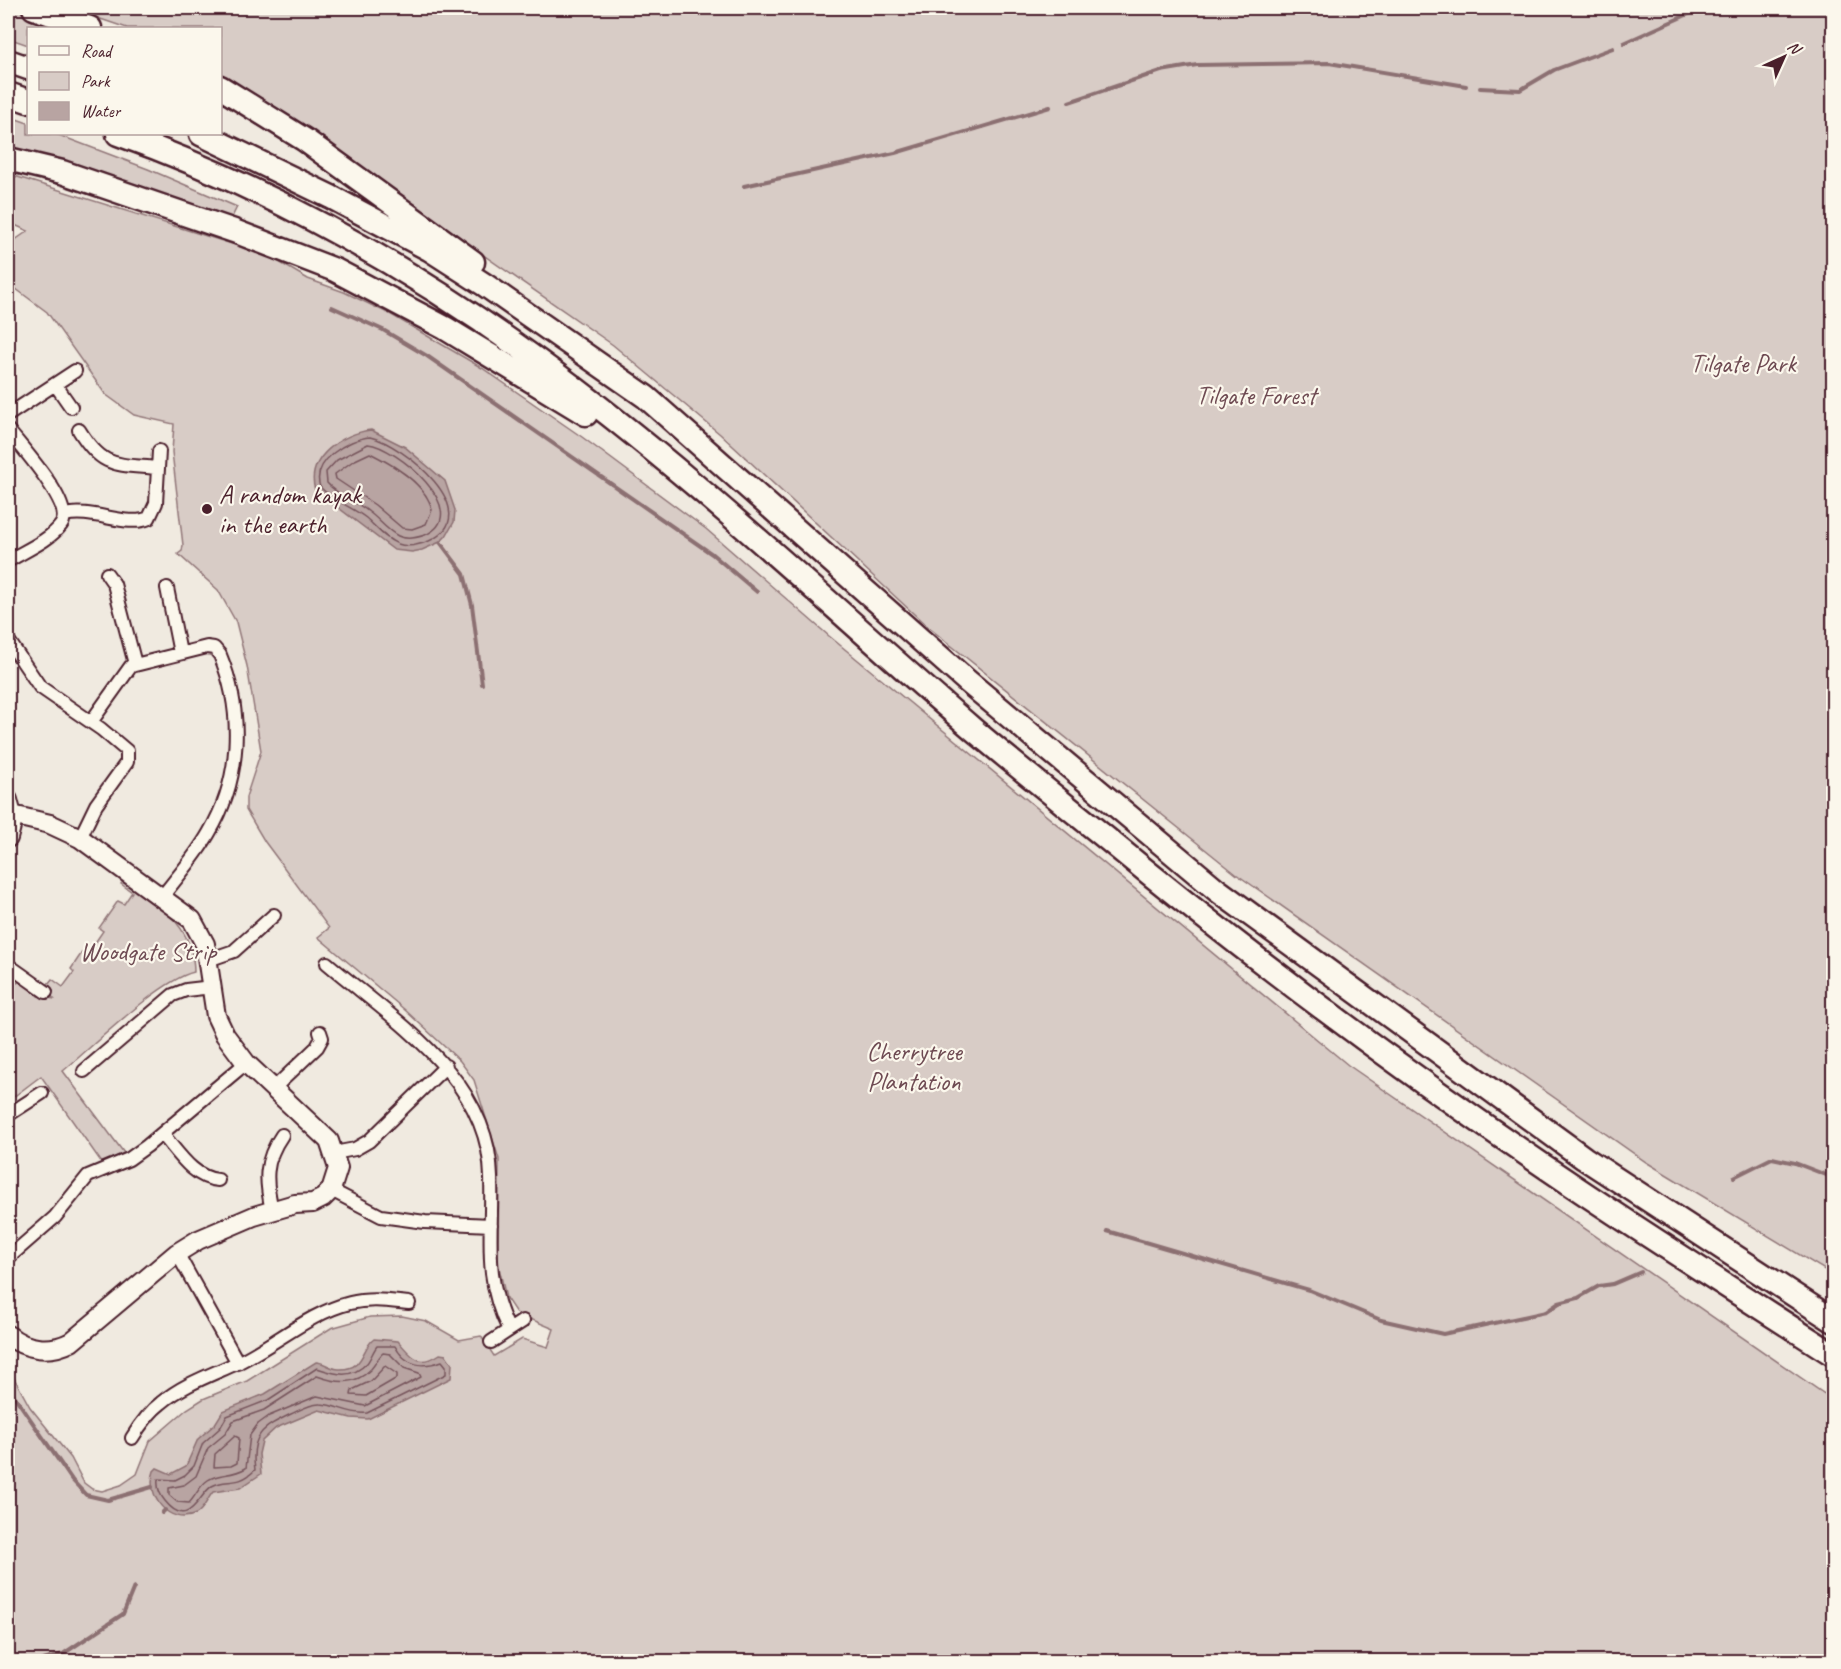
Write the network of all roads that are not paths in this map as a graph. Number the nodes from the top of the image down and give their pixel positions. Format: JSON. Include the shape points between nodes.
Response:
{"nodes":[{"id":1,"x":34,"y":8,"type":"edge"},
{"id":2,"x":87,"y":27,"type":"edge"},
{"id":3,"x":8,"y":61,"type":"edge"},
{"id":4,"x":27,"y":68,"type":"edge"},
{"id":5,"x":222,"y":88,"type":"edge"},
{"id":6,"x":8,"y":94,"type":"edge"},
{"id":7,"x":27,"y":101,"type":"edge"},
{"id":8,"x":121,"y":135,"type":"edge"},
{"id":9,"x":203,"y":135,"type":"edge"},
{"id":10,"x":8,"y":159,"type":"edge"},
{"id":11,"x":75,"y":371,"type":"dead end"},
{"id":12,"x":55,"y":384,"type":"junction"},
{"id":13,"x":646,"y":397,"type":"junction"},
{"id":14,"x":70,"y":408,"type":"dead end"},
{"id":15,"x":8,"y":415,"type":"edge"},
{"id":16,"x":8,"y":430,"type":"edge"},
{"id":17,"x":79,"y":430,"type":"dead end"},
{"id":18,"x":159,"y":451,"type":"dead end"},
{"id":19,"x":158,"y":468,"type":"junction"},
{"id":20,"x":700,"y":490,"type":"junction"},
{"id":21,"x":65,"y":515,"type":"junction"},
{"id":22,"x":8,"y":561,"type":"edge"},
{"id":23,"x":107,"y":574,"type":"dead end"},
{"id":24,"x":167,"y":588,"type":"dead end"},
{"id":25,"x":8,"y":640,"type":"edge"},
{"id":26,"x":180,"y":653,"type":"junction"},
{"id":27,"x":135,"y":664,"type":"junction"},
{"id":28,"x":91,"y":722,"type":"junction"},
{"id":29,"x":10,"y":807,"type":"edge"},
{"id":30,"x":8,"y":838,"type":"edge"},
{"id":31,"x":80,"y":838,"type":"junction"},
{"id":32,"x":162,"y":897,"type":"junction"},
{"id":33,"x":273,"y":915,"type":"dead end"},
{"id":34,"x":208,"y":960,"type":"junction"},
{"id":35,"x":327,"y":963,"type":"dead end"},
{"id":36,"x":8,"y":964,"type":"edge"},
{"id":37,"x":212,"y":987,"type":"junction"},
{"id":38,"x":46,"y":992,"type":"dead end"},
{"id":39,"x":320,"y":1032,"type":"dead end"},
{"id":40,"x":246,"y":1063,"type":"junction"},
{"id":41,"x":446,"y":1066,"type":"junction"},
{"id":42,"x":84,"y":1071,"type":"dead end"},
{"id":43,"x":272,"y":1089,"type":"junction"},
{"id":44,"x":42,"y":1093,"type":"dead end"},
{"id":45,"x":8,"y":1115,"type":"edge"},
{"id":46,"x":162,"y":1134,"type":"junction"},
{"id":47,"x":282,"y":1135,"type":"dead end"},
{"id":48,"x":334,"y":1153,"type":"junction"},
{"id":49,"x":218,"y":1180,"type":"dead end"},
{"id":50,"x":331,"y":1190,"type":"junction"},
{"id":51,"x":272,"y":1210,"type":"junction"},
{"id":52,"x":490,"y":1224,"type":"junction"},
{"id":53,"x":180,"y":1251,"type":"junction"},
{"id":54,"x":8,"y":1258,"type":"edge"},
{"id":55,"x":409,"y":1303,"type":"dead end"},
{"id":56,"x":523,"y":1321,"type":"dead end"},
{"id":57,"x":1833,"y":1321,"type":"edge"},
{"id":58,"x":509,"y":1330,"type":"junction"},
{"id":59,"x":8,"y":1335,"type":"edge"},
{"id":60,"x":491,"y":1342,"type":"dead end"},
{"id":61,"x":1833,"y":1355,"type":"edge"},
{"id":62,"x":237,"y":1363,"type":"junction"},
{"id":63,"x":132,"y":1438,"type":"dead end"}],
"edges":[{"from":1,"to":2,"type":"highway"},
{"from":3,"to":4,"type":"highway"},
{"from":5,"to":13,"type":"highway","via":[[372,186]]},
{"from":6,"to":7,"type":"highway"},
{"from":8,"to":20,"type":"highway","via":[[248,188],[357,244],[530,355]]},
{"from":9,"to":13,"type":"highway","via":[[429,249]]},
{"from":10,"to":20,"type":"highway","via":[[62,172],[234,231],[354,279],[514,369]]},
{"from":11,"to":12,"type":"street"},
{"from":12,"to":14,"type":"street"},
{"from":12,"to":15,"type":"street"},
{"from":13,"to":57,"type":"highway","via":[[967,681],[1217,890],[1584,1158]]},
{"from":16,"to":21,"type":"street","via":[[58,496]]},
{"from":17,"to":19,"type":"street","via":[[90,447],[107,461]]},
{"from":18,"to":19,"type":"street"},
{"from":19,"to":21,"type":"street","via":[[156,503],[149,518]]},
{"from":20,"to":61,"type":"highway","via":[[973,729],[1127,855],[1335,1016],[1572,1185]]},
{"from":21,"to":22,"type":"street","via":[[54,532]]},
{"from":23,"to":27,"type":"street","via":[[114,584]]},
{"from":24,"to":26,"type":"street"},
{"from":25,"to":28,"type":"street","via":[[36,683]]},
{"from":26,"to":27,"type":"street"},
{"from":26,"to":32,"type":"street","via":[[211,647],[219,652],[234,705],[237,743],[230,780],[213,826]]},
{"from":27,"to":28,"type":"street"},
{"from":28,"to":31,"type":"street","via":[[121,744],[128,757],[96,805]]},
{"from":29,"to":30,"type":"street"},
{"from":29,"to":31,"type":"street"},
{"from":31,"to":32,"type":"street"},
{"from":32,"to":34,"type":"street","via":[[196,925]]},
{"from":33,"to":34,"type":"street","via":[[234,951]]},
{"from":34,"to":37,"type":"street"},
{"from":35,"to":41,"type":"street"},
{"from":36,"to":38,"type":"street"},
{"from":37,"to":40,"type":"street","via":[[220,1025]]},
{"from":37,"to":42,"type":"street","via":[[173,995]]},
{"from":39,"to":43,"type":"street","via":[[322,1038],[317,1047]]},
{"from":40,"to":43,"type":"street"},
{"from":40,"to":46,"type":"street"},
{"from":41,"to":48,"type":"street","via":[[369,1141],[355,1149]]},
{"from":41,"to":52,"type":"street","via":[[472,1104],[488,1147]]},
{"from":43,"to":48,"type":"street","via":[[329,1141]]},
{"from":44,"to":45,"type":"street"},
{"from":46,"to":49,"type":"street","via":[[197,1174]]},
{"from":46,"to":54,"type":"street","via":[[129,1159],[88,1176],[55,1217]]},
{"from":47,"to":51,"type":"street","via":[[270,1154],[266,1171]]},
{"from":48,"to":50,"type":"street","via":[[338,1168]]},
{"from":50,"to":51,"type":"street","via":[[313,1203]]},
{"from":50,"to":52,"type":"street","via":[[381,1216]]},
{"from":51,"to":53,"type":"street","via":[[217,1230]]},
{"from":52,"to":58,"type":"street","via":[[492,1283]]},
{"from":53,"to":59,"type":"street","via":[[64,1345],[35,1348]]},
{"from":53,"to":62,"type":"street"},
{"from":55,"to":62,"type":"street","via":[[365,1300],[341,1306]]},
{"from":56,"to":58,"type":"street"},
{"from":58,"to":60,"type":"street"},
{"from":62,"to":63,"type":"street","via":[[211,1372],[167,1398]]}]}
